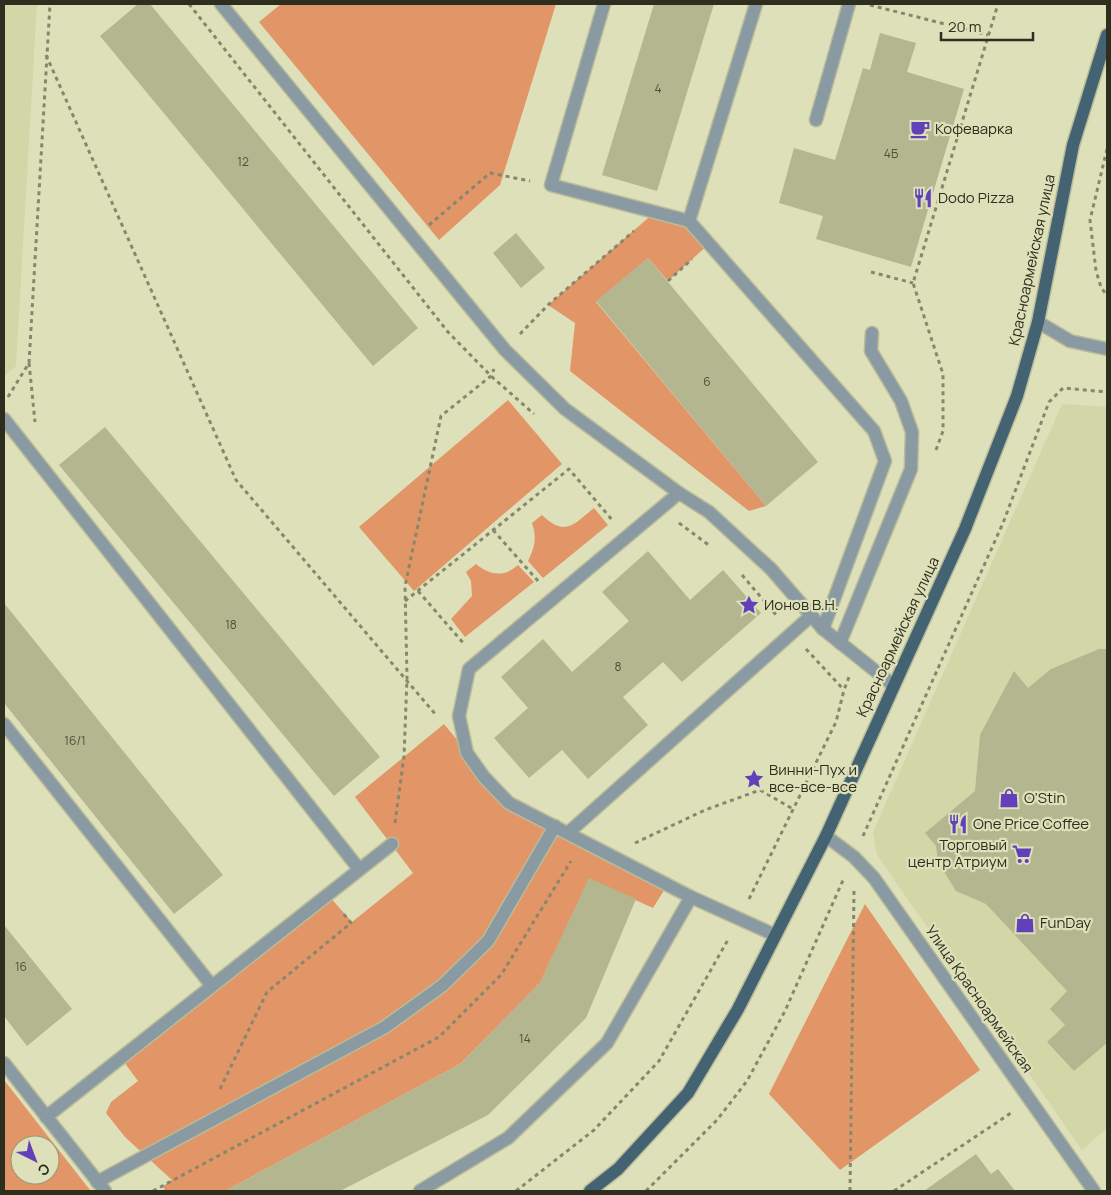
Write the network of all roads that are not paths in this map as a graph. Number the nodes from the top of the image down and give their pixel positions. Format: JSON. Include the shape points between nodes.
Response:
{"nodes":[{"id":1,"x":221,"y":4,"type":"edge"},
{"id":2,"x":604,"y":4,"type":"edge"},
{"id":3,"x":756,"y":4,"type":"edge"},
{"id":4,"x":849,"y":4,"type":"edge"},
{"id":5,"x":1107,"y":35,"type":"edge"},
{"id":6,"x":816,"y":120,"type":"dead end"},
{"id":7,"x":689,"y":221,"type":"junction"},
{"id":8,"x":1038,"y":322,"type":"junction"},
{"id":9,"x":872,"y":333,"type":"dead end"},
{"id":10,"x":1107,"y":349,"type":"edge"},
{"id":11,"x":4,"y":419,"type":"edge"},
{"id":12,"x":679,"y":493,"type":"junction"},
{"id":13,"x":812,"y":615,"type":"junction"},
{"id":14,"x":823,"y":629,"type":"junction"},
{"id":15,"x":840,"y":643,"type":"junction"},
{"id":16,"x":893,"y":685,"type":"junction"},
{"id":17,"x":4,"y":724,"type":"edge"},
{"id":18,"x":555,"y":826,"type":"junction"},
{"id":19,"x":568,"y":833,"type":"junction"},
{"id":20,"x":826,"y":836,"type":"junction"},
{"id":21,"x":392,"y":844,"type":"road end"},
{"id":22,"x":359,"y":869,"type":"junction"},
{"id":23,"x":692,"y":897,"type":"junction"},
{"id":24,"x":775,"y":935,"type":"junction"},
{"id":25,"x":212,"y":986,"type":"junction"},
{"id":26,"x":4,"y":1063,"type":"edge"},
{"id":27,"x":46,"y":1117,"type":"junction"},
{"id":28,"x":101,"y":1187,"type":"edge"},
{"id":29,"x":420,"y":1191,"type":"edge"},
{"id":30,"x":590,"y":1191,"type":"edge"},
{"id":31,"x":1094,"y":1191,"type":"edge"}],
"edges":[{"from":1,"to":12,"type":"street","via":[[505,350],[565,409]]},
{"from":2,"to":7,"type":"street","via":[[551,185]]},
{"from":3,"to":7,"type":"street"},
{"from":4,"to":6,"type":"street"},
{"from":5,"to":8,"type":"main road","name":"Красноармейская улица","via":[[1074,145]]},
{"from":7,"to":14,"type":"street","via":[[874,431],[885,461]]},
{"from":8,"to":10,"type":"street","via":[[1070,341]]},
{"from":8,"to":16,"type":"main road","name":"Красноармейская улица","via":[[1017,396],[965,529]]},
{"from":9,"to":15,"type":"street","via":[[871,351],[901,401],[912,432],[911,470]]},
{"from":11,"to":22,"type":"street"},
{"from":12,"to":13,"type":"street","via":[[709,512],[771,569]]},
{"from":12,"to":18,"type":"street","via":[[468,669],[459,716],[468,753],[484,777],[509,803]]},
{"from":13,"to":14,"type":"street"},
{"from":13,"to":19,"type":"street"},
{"from":14,"to":15,"type":"street"},
{"from":15,"to":16,"type":"street"},
{"from":16,"to":20,"type":"main road","name":"Красноармейская улица"},
{"from":17,"to":25,"type":"street"},
{"from":18,"to":19,"type":"street"},
{"from":18,"to":28,"type":"street","via":[[488,941],[443,985],[385,1027]]},
{"from":19,"to":23,"type":"street"},
{"from":20,"to":24,"type":"main road","name":"Красноармейская улица"},
{"from":20,"to":31,"type":"street","name":"Улица Красноармейская","via":[[854,857],[874,878]]},
{"from":21,"to":22,"type":"street"},
{"from":22,"to":25,"type":"street"},
{"from":23,"to":24,"type":"street"},
{"from":23,"to":29,"type":"street","via":[[607,1043],[508,1138]]},
{"from":24,"to":30,"type":"main road","name":"Красноармейская улица","via":[[738,1009],[688,1093],[618,1169]]},
{"from":25,"to":27,"type":"street"},
{"from":26,"to":27,"type":"street"},
{"from":27,"to":28,"type":"street"}]}
